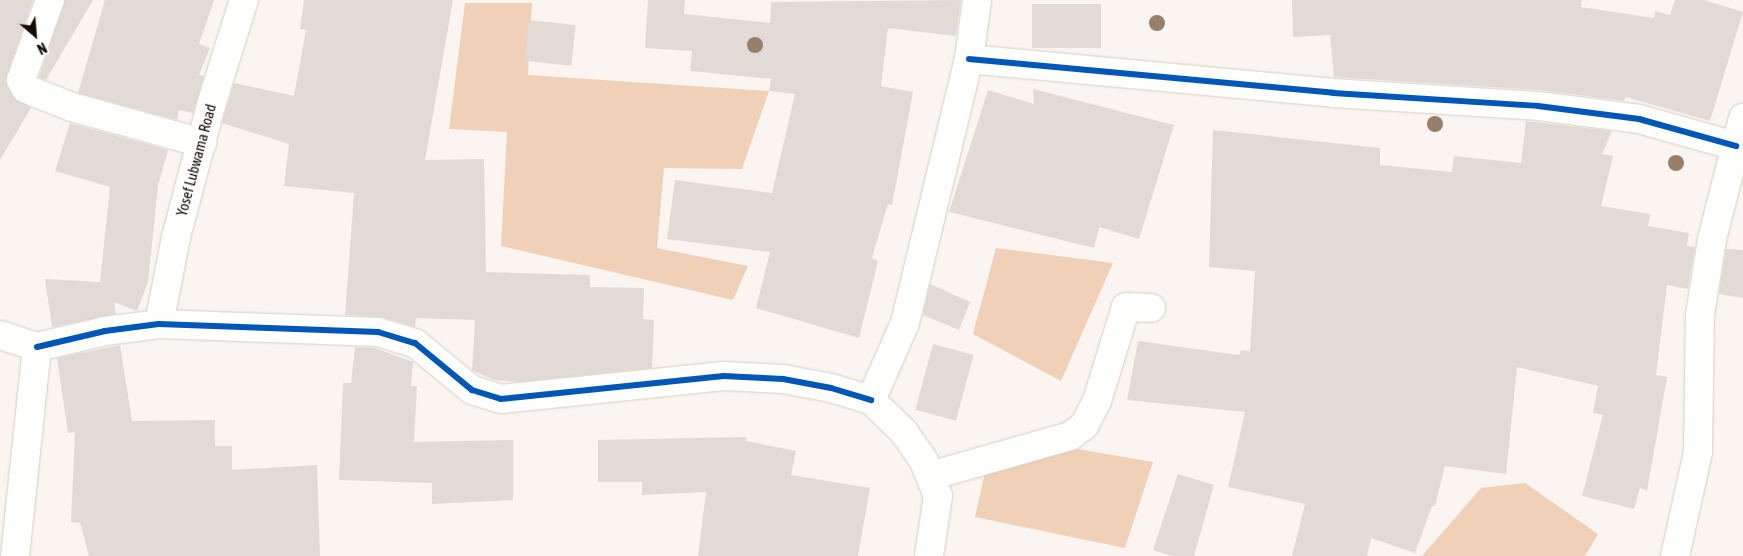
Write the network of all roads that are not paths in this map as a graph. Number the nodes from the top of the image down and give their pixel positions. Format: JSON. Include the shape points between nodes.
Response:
{"nodes":[{"id":1,"x":50,"y":0,"type":"edge"},
{"id":2,"x":244,"y":0,"type":"edge"},
{"id":3,"x":977,"y":0,"type":"edge"},
{"id":4,"x":970,"y":58,"type":"junction"},
{"id":5,"x":1743,"y":118,"type":"edge"},
{"id":6,"x":202,"y":143,"type":"junction"},
{"id":7,"x":1736,"y":146,"type":"junction"},
{"id":8,"x":1152,"y":308,"type":"dead end"},
{"id":9,"x":159,"y":324,"type":"junction"},
{"id":10,"x":0,"y":335,"type":"edge"},
{"id":11,"x":37,"y":348,"type":"junction"},
{"id":12,"x":871,"y":400,"type":"junction"},
{"id":13,"x":930,"y":476,"type":"junction"},
{"id":14,"x":15,"y":556,"type":"edge"},
{"id":15,"x":929,"y":556,"type":"edge"},
{"id":16,"x":1675,"y":556,"type":"edge"}],
"edges":[{"from":1,"to":6,"type":"street","via":[[21,80],[26,89],[72,107]]},
{"from":2,"to":6,"type":"street","name":"Yosef Lubwama Road"},
{"from":3,"to":4,"type":"street"},
{"from":4,"to":7,"type":"street","via":[[1334,93],[1538,106],[1639,119]]},
{"from":4,"to":12,"type":"street","via":[[906,323]]},
{"from":5,"to":7,"type":"street"},
{"from":6,"to":9,"type":"street","name":"Yosef Lubwama Road","via":[[176,238]]},
{"from":7,"to":16,"type":"street","via":[[1712,239],[1700,315],[1698,452]]},
{"from":8,"to":13,"type":"street","via":[[1126,307],[1096,401],[1084,426],[1070,436]]},
{"from":9,"to":11,"type":"street","via":[[105,331]]},
{"from":9,"to":12,"type":"street","via":[[396,336],[415,343],[472,390],[501,399],[724,376],[783,379]]},
{"from":10,"to":11,"type":"street"},
{"from":11,"to":14,"type":"street"},
{"from":12,"to":13,"type":"street","via":[[904,432]]},
{"from":13,"to":15,"type":"street","via":[[938,496]]}]}
